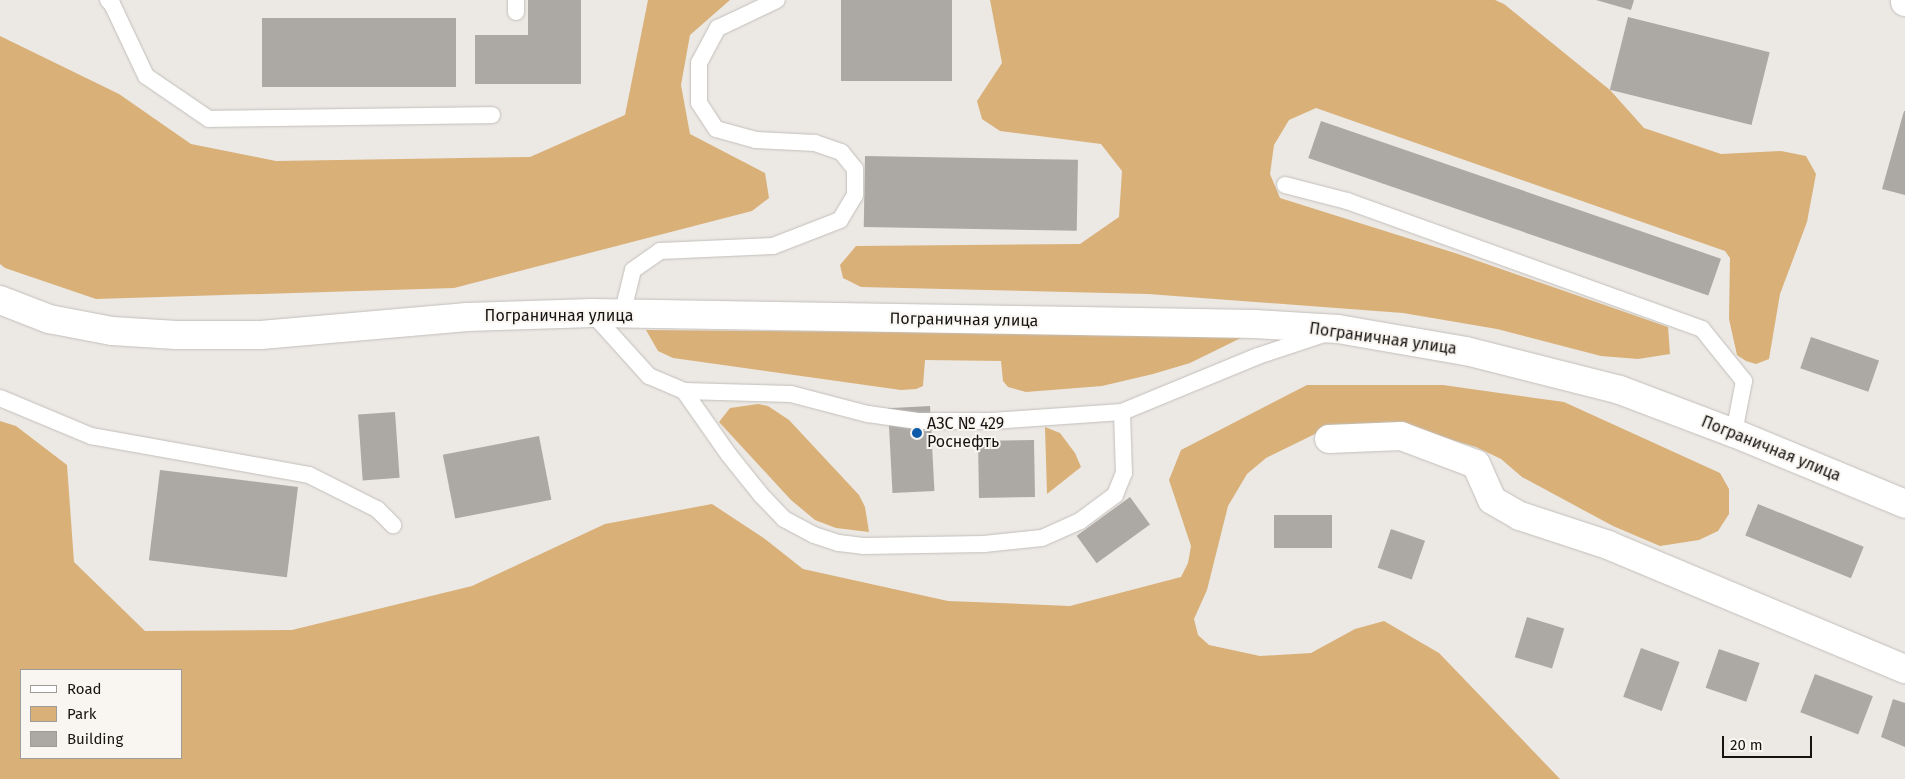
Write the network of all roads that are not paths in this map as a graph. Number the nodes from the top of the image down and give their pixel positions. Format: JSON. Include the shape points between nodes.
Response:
{"nodes":[{"id":1,"x":108,"y":0,"type":"edge"},
{"id":2,"x":777,"y":0,"type":"edge"},
{"id":3,"x":492,"y":115,"type":"dead end"},
{"id":4,"x":1285,"y":185,"type":"dead end"},
{"id":5,"x":1,"y":302,"type":"edge"},
{"id":6,"x":592,"y":313,"type":"junction"},
{"id":7,"x":622,"y":315,"type":"junction"},
{"id":8,"x":1338,"y":329,"type":"junction"},
{"id":9,"x":684,"y":391,"type":"junction"},
{"id":10,"x":0,"y":398,"type":"edge"},
{"id":11,"x":1122,"y":412,"type":"junction"},
{"id":12,"x":1734,"y":433,"type":"junction"},
{"id":13,"x":1329,"y":439,"type":"dead end"},
{"id":14,"x":1905,"y":504,"type":"edge"},
{"id":15,"x":393,"y":526,"type":"dead end"},
{"id":16,"x":1905,"y":669,"type":"edge"}],
"edges":[{"from":1,"to":3,"type":"lane","via":[[146,76],[210,119]]},
{"from":2,"to":7,"type":"lane","via":[[718,28],[699,63],[699,103],[716,129],[756,140],[815,143],[841,152],[855,169],[855,195],[840,220],[773,246],[660,251],[633,270]]},
{"from":4,"to":12,"type":"lane","via":[[1347,202],[1702,329],[1744,380]]},
{"from":5,"to":6,"type":"main road","name":"Пограничная улица","via":[[49,319],[112,331],[176,335],[261,335],[467,317]]},
{"from":6,"to":7,"type":"main road","name":"Пограничная улица"},
{"from":6,"to":9,"type":"lane","via":[[649,376]]},
{"from":7,"to":8,"type":"main road","name":"Пограничная улица","via":[[1255,324]]},
{"from":8,"to":11,"type":"lane","via":[[1258,356]]},
{"from":8,"to":12,"type":"main road","name":"Пограничная улица","via":[[1466,351],[1620,390]]},
{"from":9,"to":11,"type":"lane","via":[[791,394],[868,414],[918,421],[992,421]]},
{"from":9,"to":11,"type":"lane","via":[[729,455],[784,519],[830,540],[863,546],[984,544],[1042,538],[1080,522],[1115,495],[1124,473]]},
{"from":10,"to":15,"type":"lane","via":[[91,436],[309,475],[378,509]]},
{"from":12,"to":14,"type":"main road","name":"Пограничная улица"},
{"from":13,"to":16,"type":"main road","via":[[1401,436],[1476,464],[1492,500],[1520,516],[1608,544]]}]}
